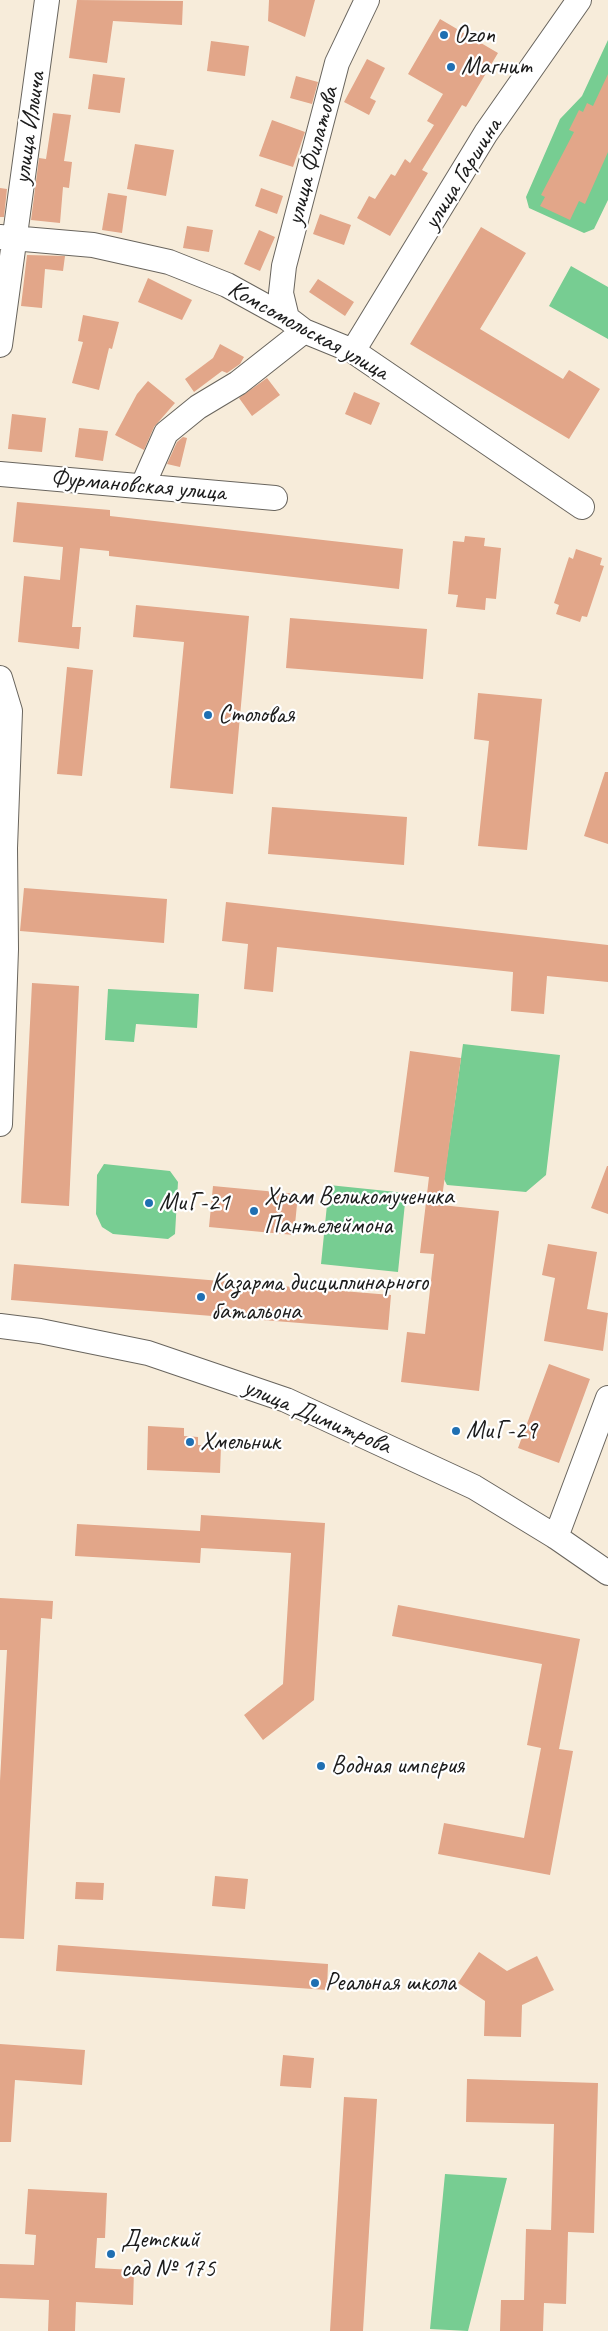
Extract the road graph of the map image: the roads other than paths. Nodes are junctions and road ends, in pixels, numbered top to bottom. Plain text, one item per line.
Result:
1 (47, 0) edge
2 (367, 0) edge
3 (579, 0) edge
4 (7, 239) edge
5 (295, 324) junction
6 (0, 345) edge
7 (353, 351) junction
8 (0, 474) edge
9 (143, 485) junction
10 (275, 498) dead end
11 (582, 507) dead end
12 (0, 678) edge
13 (5, 711) edge
14 (3, 848) edge
15 (3, 948) edge
16 (0, 1104) edge
17 (0, 1124) edge
18 (0, 1326) edge
19 (608, 1398) edge
20 (556, 1537) junction
21 (608, 1573) edge

1 - 4 street, улица Ильича
2 - 5 street, улица Филатова
3 - 7 street, улица Гаршина
4 - 5 street, Комсомольская улица
4 - 6 street, улица Ильича
5 - 7 street, Комсомольская улица
5 - 9 street
7 - 11 street, Комсомольская улица
8 - 9 street, Фурмановская улица
9 - 10 street, Фурмановская улица
12 - 13 street
13 - 14 street
14 - 15 street
15 - 16 street
16 - 17 street
18 - 20 street, улица Димитрова
19 - 20 street
20 - 21 street, улица Димитрова

